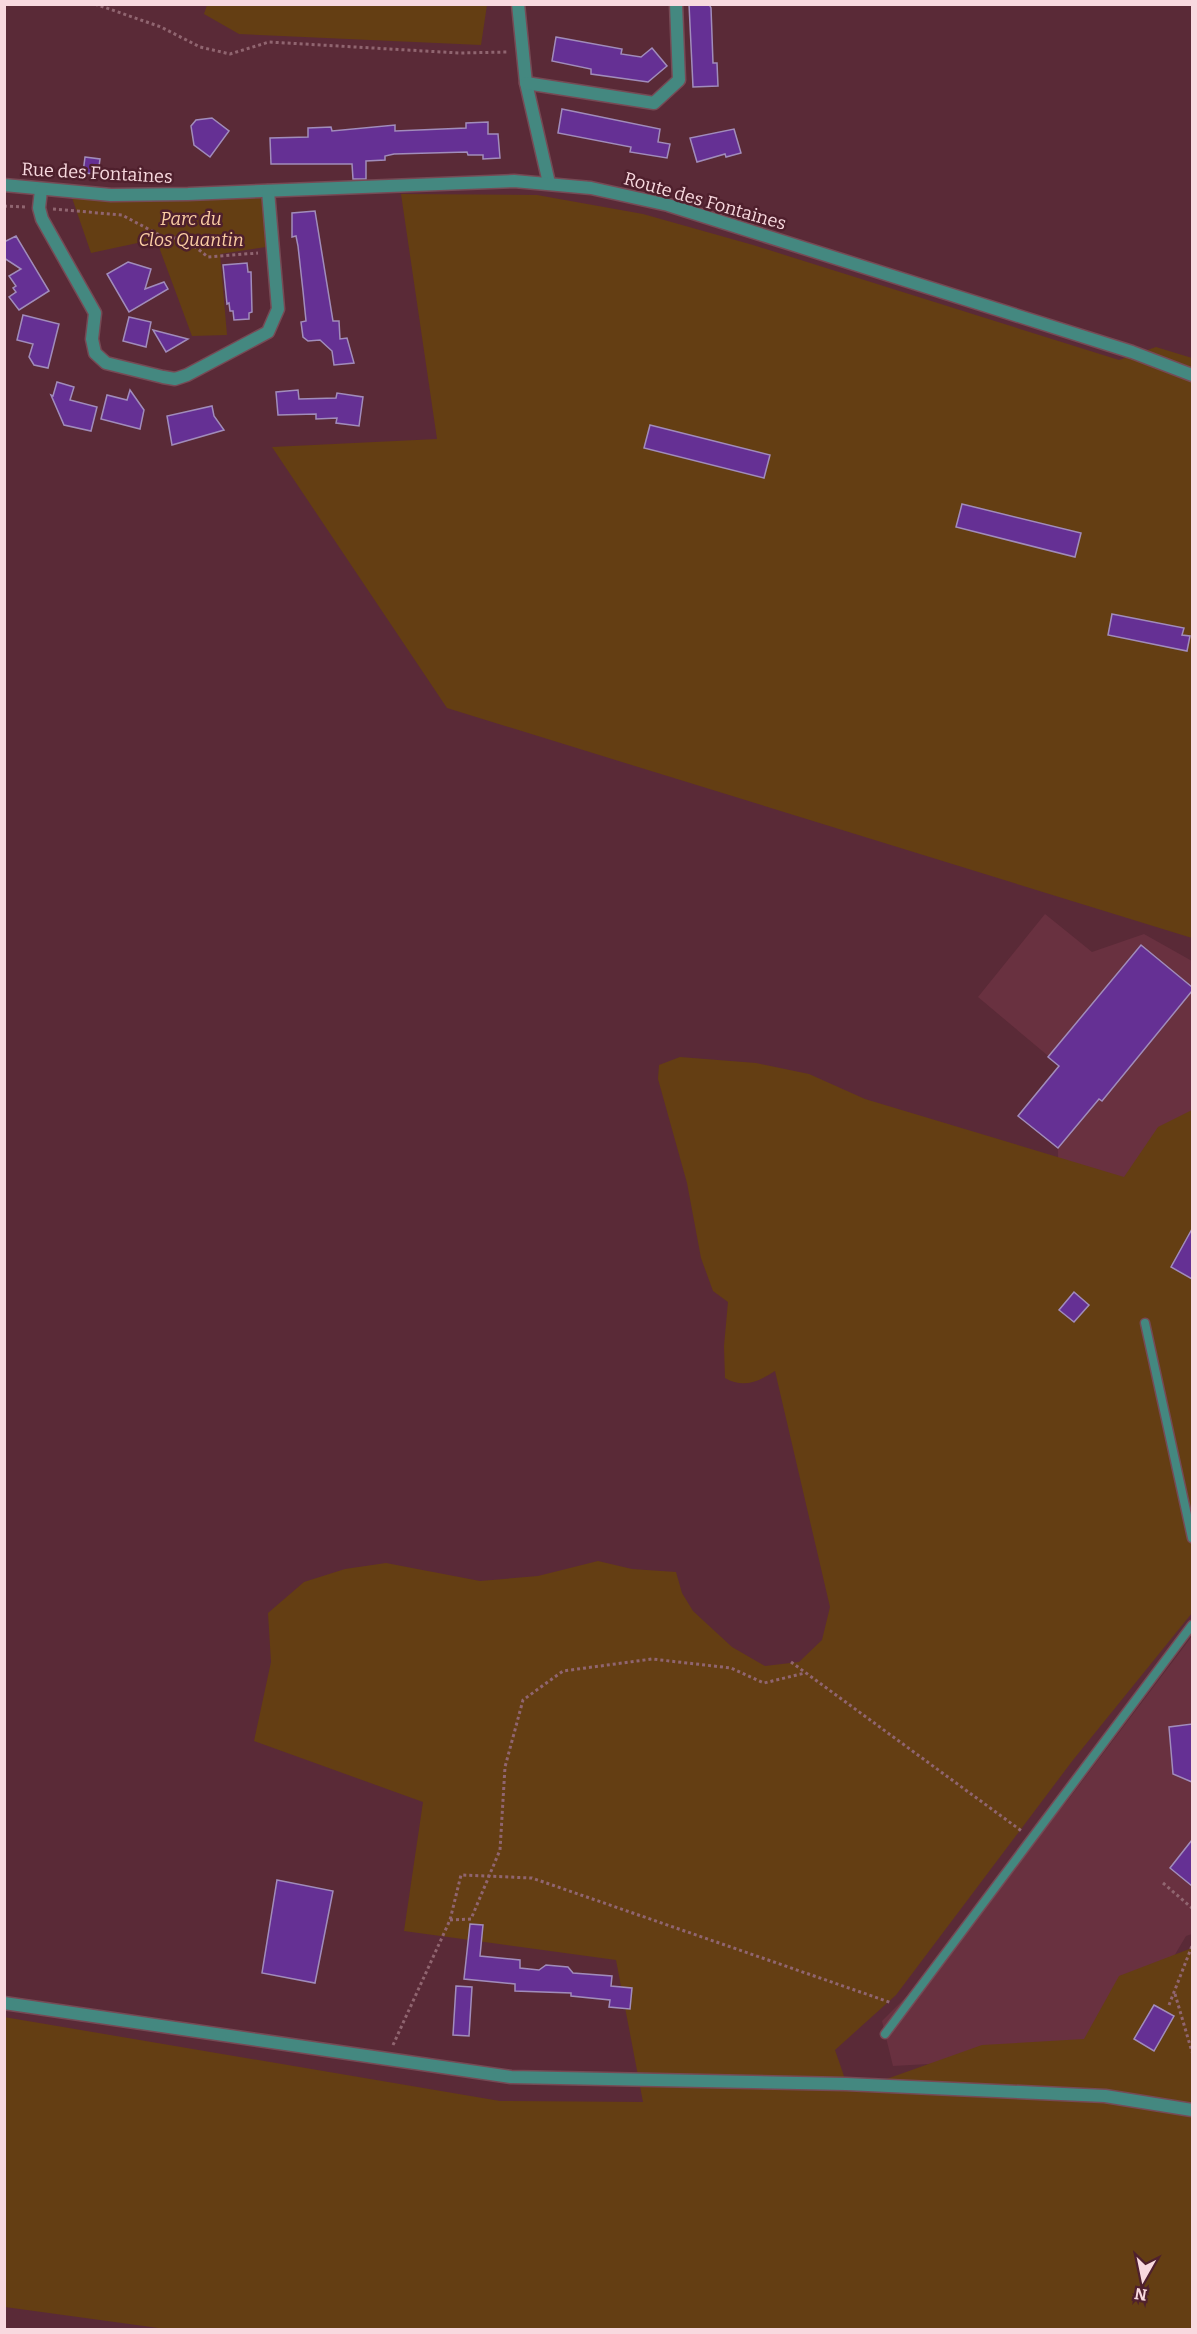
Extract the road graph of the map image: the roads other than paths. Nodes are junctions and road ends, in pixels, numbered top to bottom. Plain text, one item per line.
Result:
1 (518, 4) edge
2 (676, 4) edge
3 (526, 83) junction
4 (549, 183) junction
5 (4, 185) edge
6 (41, 190) junction
7 (268, 191) junction
8 (188, 195) joint
9 (1192, 375) edge
10 (1145, 1323) dead end
11 (1192, 1538) edge
12 (1192, 1625) edge
13 (4, 2004) edge
14 (885, 2034) dead end
15 (1192, 2110) edge

1 - 3 street
2 - 3 street
3 - 4 street
4 - 7 street, Route des Fontaines
4 - 9 street, Route des Fontaines
5 - 6 street, Rue des Fontaines
6 - 7 street
6 - 8 street, Rue des Fontaines
7 - 8 street, Route des Fontaines
10 - 11 lane
12 - 14 lane
13 - 15 street

